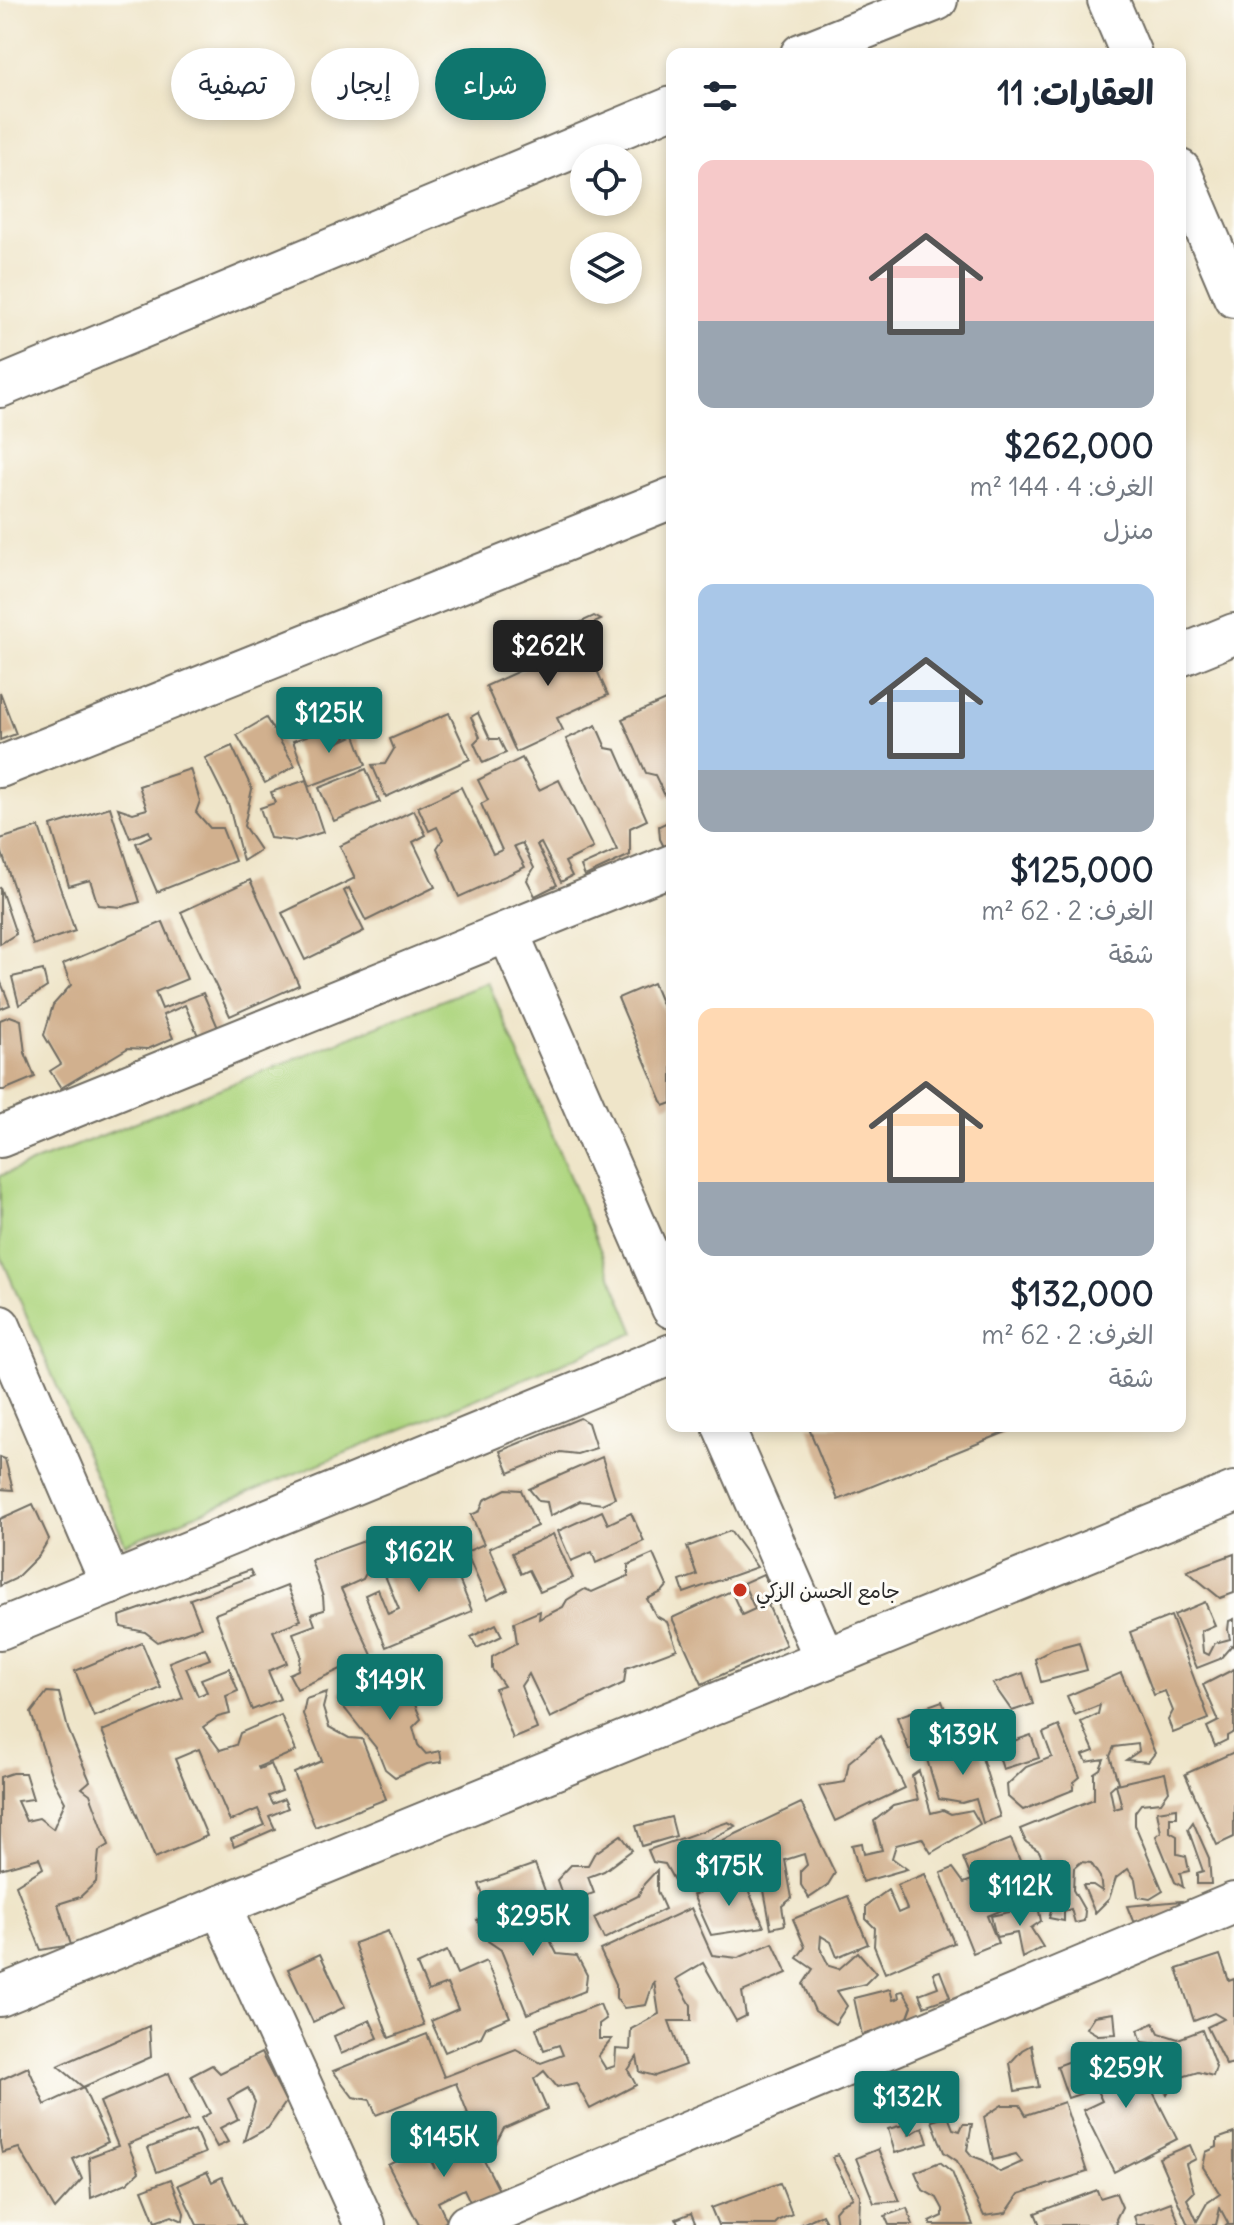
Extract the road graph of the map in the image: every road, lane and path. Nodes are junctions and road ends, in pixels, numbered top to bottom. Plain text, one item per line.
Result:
1 (937, 0) edge
2 (1108, 0) edge
3 (816, 48) edge
4 (1128, 48) edge
5 (666, 110) edge
6 (1186, 184) edge
7 (1234, 297) edge
8 (0, 387) edge
9 (666, 500) edge
10 (1234, 634) edge
11 (1186, 654) edge
12 (0, 767) edge
13 (666, 867) edge
14 (508, 932) junction
15 (0, 1137) edge
16 (666, 1294) edge
17 (0, 1326) edge
18 (666, 1356) edge
19 (726, 1432) edge
20 (1234, 1492) edge
21 (111, 1584) junction
22 (0, 1629) edge
23 (825, 1659) junction
24 (1234, 1903) edge
25 (220, 1906) junction
26 (0, 1996) edge
27 (365, 2225) edge
28 (467, 2225) edge

1 - 3 street
2 - 4 street
5 - 8 street
6 - 7 street
9 - 12 street
10 - 11 street
13 - 14 street
14 - 15 street
14 - 16 street
17 - 21 street
18 - 21 street
19 - 23 street
20 - 23 street
21 - 22 street
23 - 25 street
24 - 28 street
25 - 26 street
25 - 27 street

